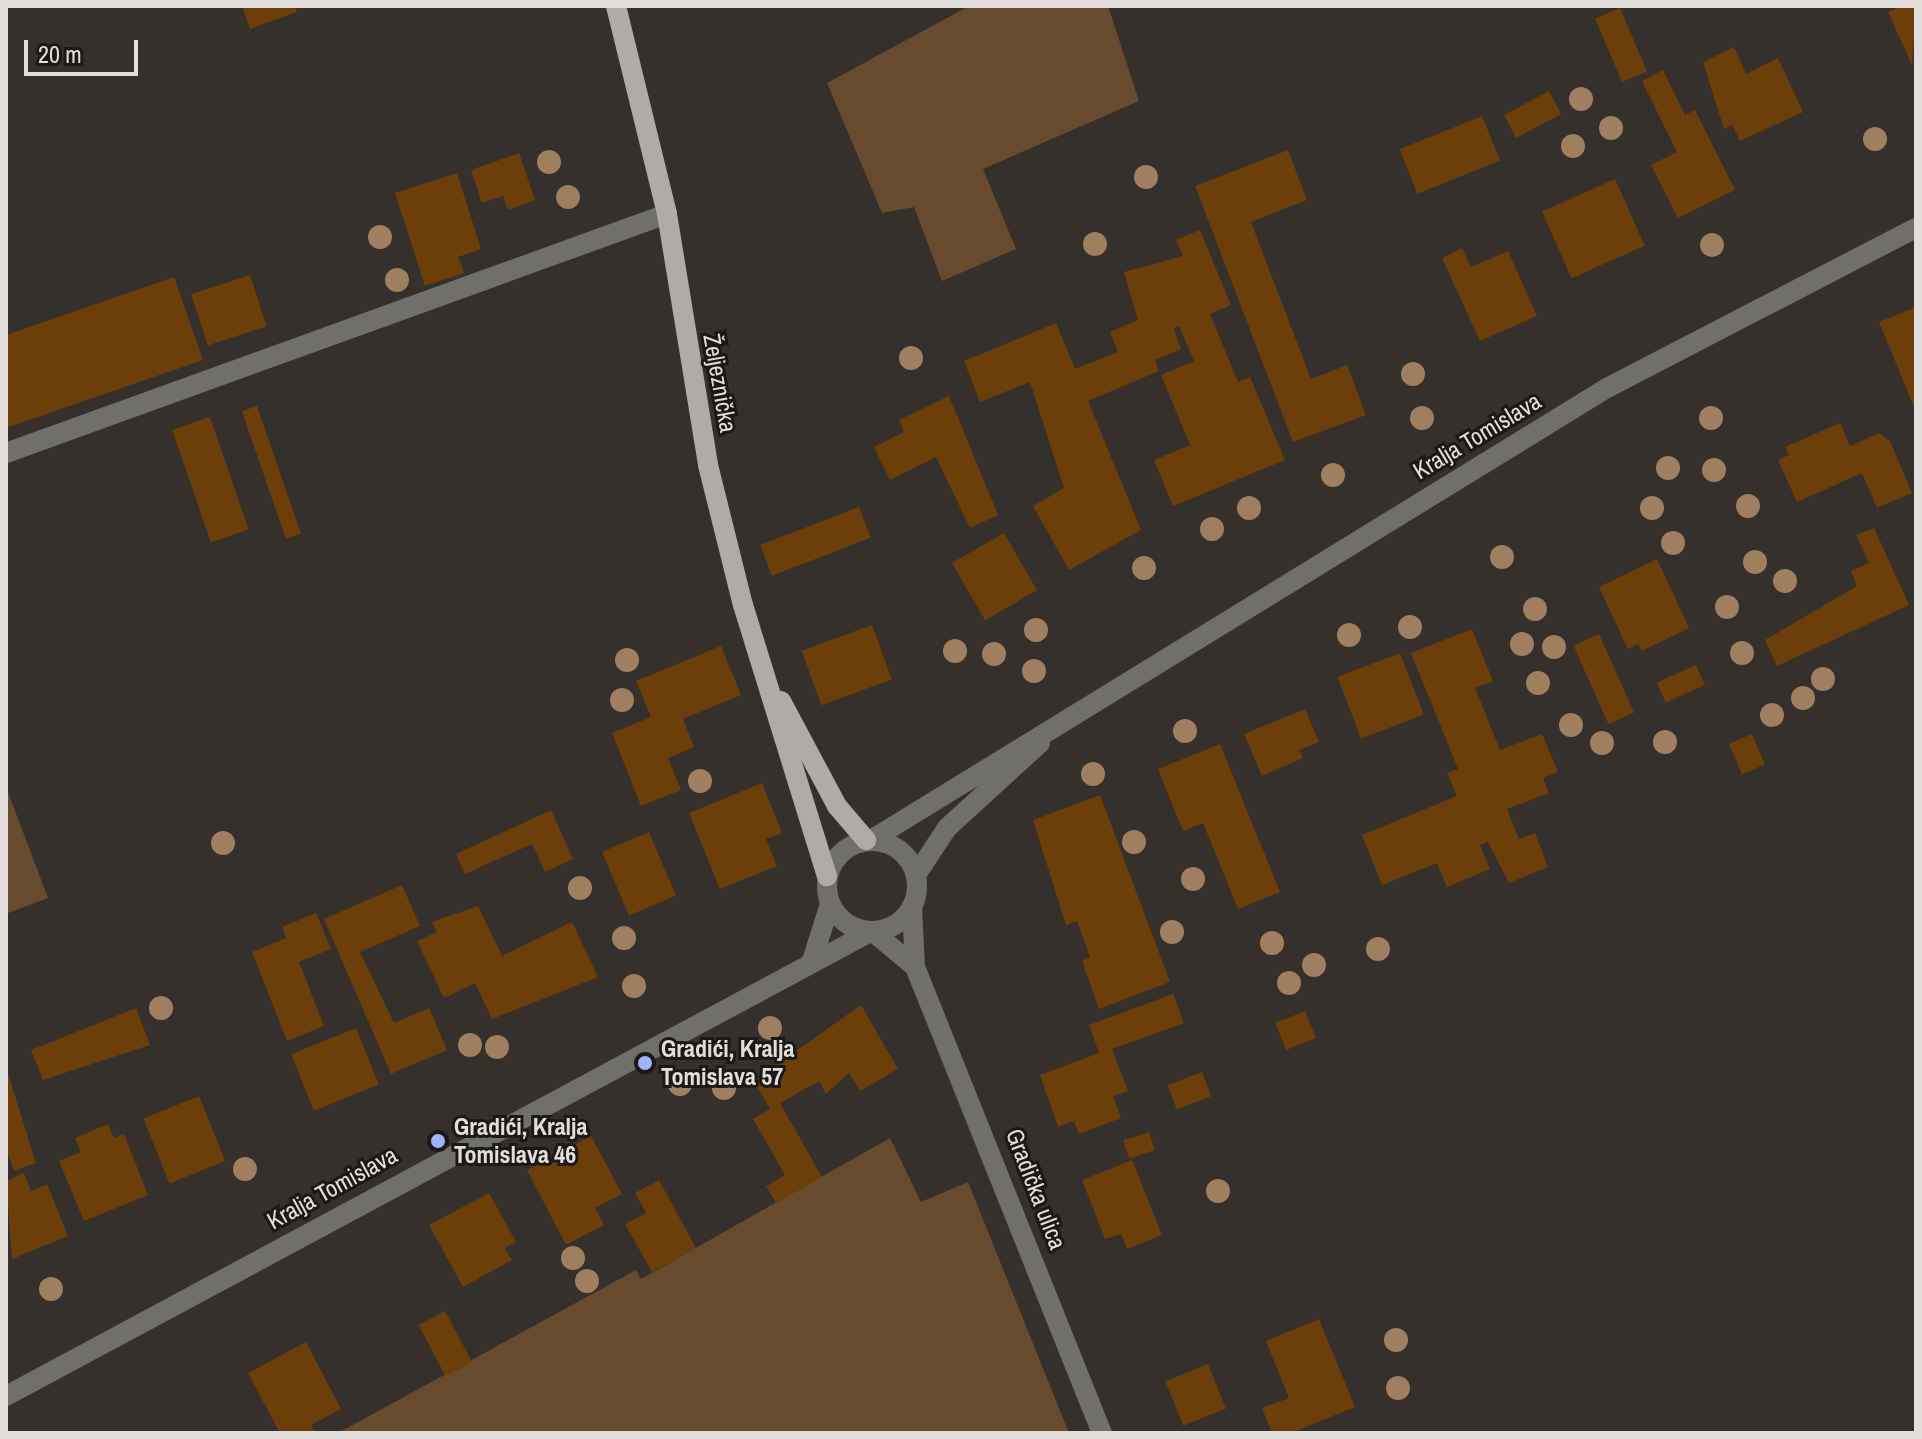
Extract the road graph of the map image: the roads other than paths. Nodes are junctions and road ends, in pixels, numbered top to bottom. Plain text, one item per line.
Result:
1 (616, 6) edge
2 (667, 214) junction
3 (1916, 228) edge
4 (6, 453) edge
5 (775, 690) junction
6 (1076, 711) junction
7 (868, 840) junction
8 (916, 875) junction
9 (827, 876) junction
10 (830, 904) junction
11 (912, 906) junction
12 (872, 931) junction
13 (812, 961) junction
14 (915, 967) junction
15 (6, 1396) edge
16 (1102, 1433) edge

1 - 2 main road, Željeznička
2 - 4 street
2 - 5 main road, Željeznička
3 - 6 street, Kralja Tomislava
5 - 7 main road, Željeznička
5 - 9 main road, Željeznička
6 - 7 street, Kralja Tomislava
6 - 8 street, Kralja Tomislava
7 - 8 street
7 - 9 street
8 - 11 street
9 - 10 street
10 - 12 street
10 - 13 street
11 - 12 street
11 - 14 street, Gradička ulica
12 - 13 street, Kralja Tomislava
12 - 14 street, Gradička ulica
13 - 15 street, Kralja Tomislava
14 - 16 street, Gradička ulica

